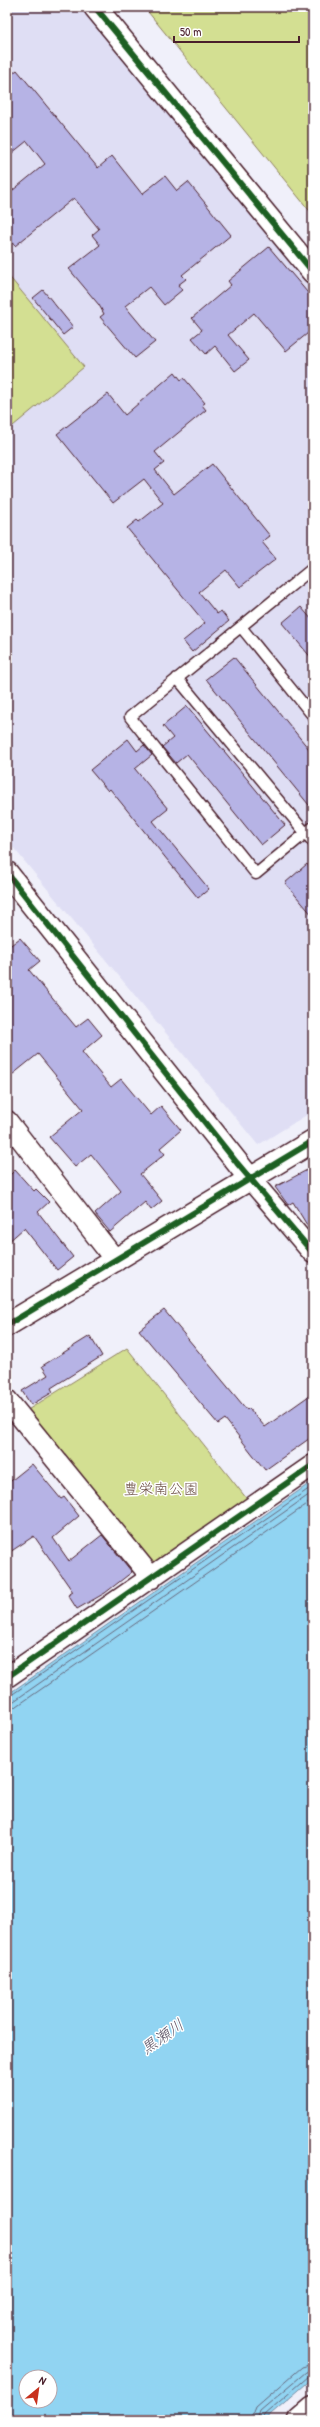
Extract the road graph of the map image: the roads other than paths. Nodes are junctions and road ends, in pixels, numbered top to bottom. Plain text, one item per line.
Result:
1 (94, 7) edge
2 (313, 272) edge
3 (313, 569) edge
4 (241, 627) junction
5 (178, 678) junction
6 (313, 716) edge
7 (309, 830) edge
8 (313, 842) edge
9 (7, 873) edge
10 (7, 1121) edge
11 (313, 1141) edge
12 (252, 1180) junction
13 (313, 1253) edge
14 (116, 1261) junction
15 (7, 1325) edge
16 (7, 1400) edge
17 (313, 1466) edge
18 (152, 1578) junction
19 (7, 1677) edge
20 (313, 2408) edge
21 (299, 2420) edge

1 - 2 street
3 - 4 lane
4 - 5 lane
4 - 6 lane
5 - 7 lane
5 - 7 lane
7 - 8 lane
9 - 12 street
10 - 14 street
11 - 12 street
12 - 13 street
12 - 14 street
14 - 15 street
16 - 18 street
17 - 18 street
18 - 19 street
20 - 21 street

